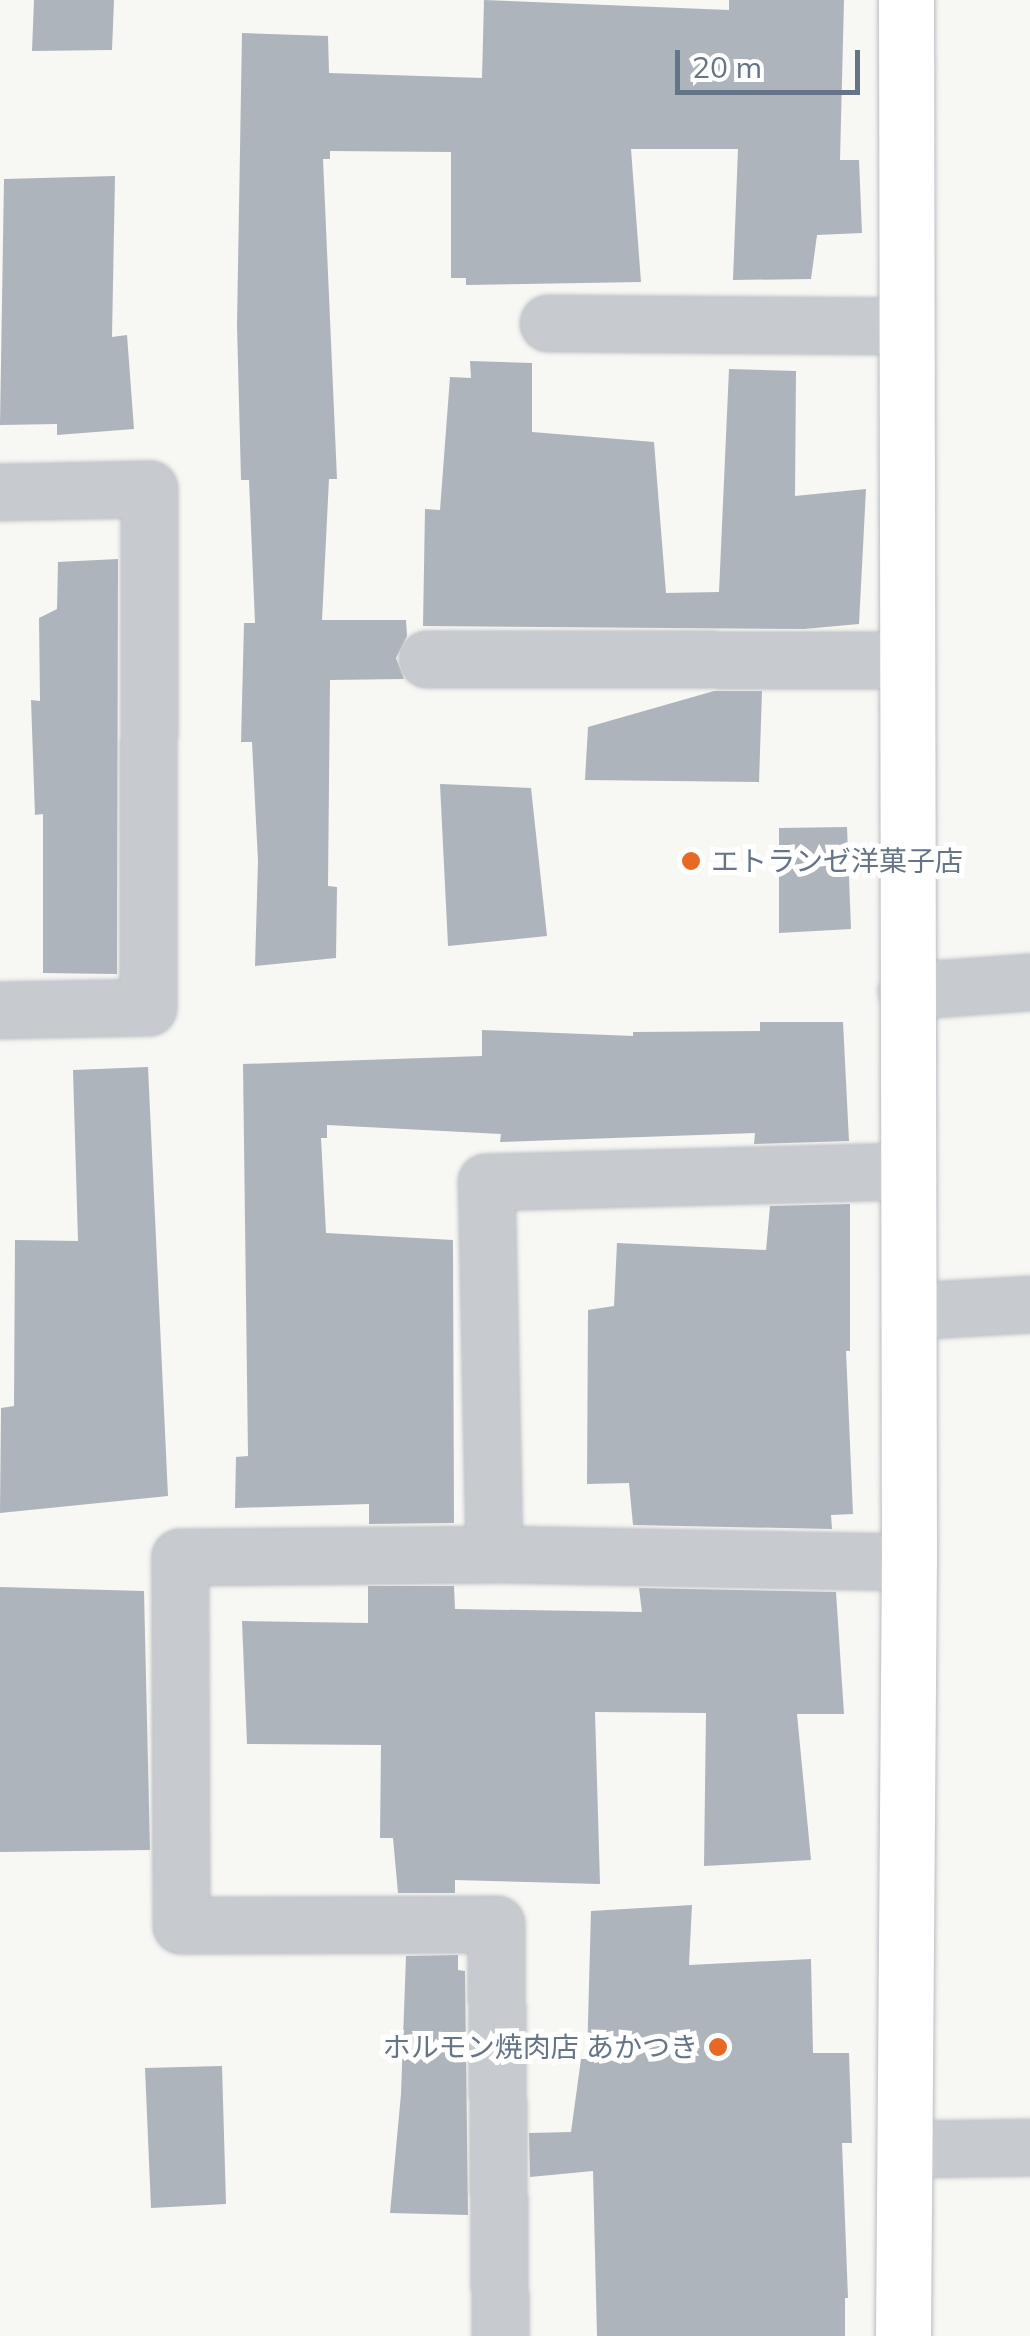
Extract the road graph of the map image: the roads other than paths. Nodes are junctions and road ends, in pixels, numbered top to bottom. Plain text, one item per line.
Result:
1 (906, 0) edge
2 (548, 323) dead end
3 (906, 326) junction
4 (0, 492) edge
5 (426, 659) dead end
6 (906, 660) junction
7 (1030, 982) edge
8 (906, 991) junction
9 (0, 1010) edge
10 (906, 1172) junction
11 (1030, 1304) edge
12 (908, 1310) junction
13 (494, 1554) junction
14 (909, 1562) junction
15 (1030, 2147) edge
16 (907, 2149) junction
17 (500, 2336) edge
18 (904, 2336) edge

1 - 3 street
2 - 3 street
3 - 6 street
4 - 9 street
5 - 6 street
6 - 8 street
7 - 8 street
8 - 10 street
10 - 12 street
10 - 13 street
11 - 12 street
12 - 14 street
13 - 14 street
13 - 17 street
14 - 16 street
15 - 16 street
16 - 18 street

